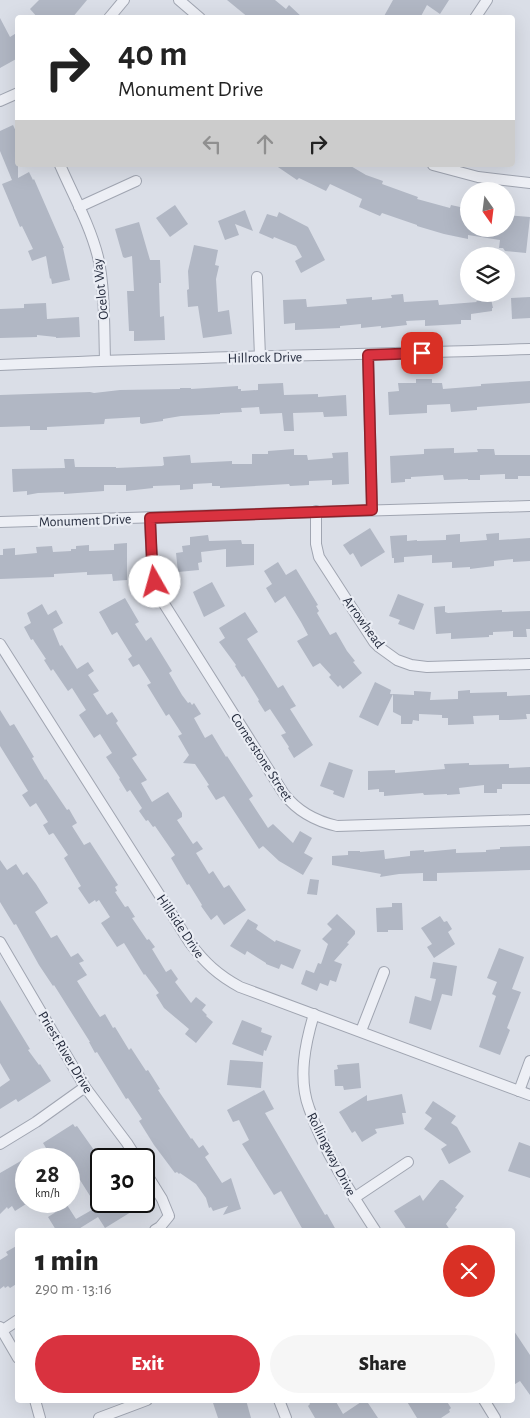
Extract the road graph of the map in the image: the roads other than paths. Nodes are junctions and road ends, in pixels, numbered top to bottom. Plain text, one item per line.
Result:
1 (124, 0) edge
2 (179, 0) edge
3 (487, 0) edge
4 (112, 15) edge
5 (196, 15) edge
6 (477, 15) edge
7 (15, 94) edge
8 (0, 101) edge
9 (61, 167) edge
10 (440, 167) edge
11 (136, 181) dead end
12 (530, 183) edge
13 (79, 207) junction
14 (257, 276) dead end
15 (530, 349) edge
16 (368, 355) junction
17 (260, 357) junction
18 (105, 360) junction
19 (0, 365) edge
20 (530, 506) edge
21 (372, 510) junction
22 (316, 511) junction
23 (150, 518) junction
24 (0, 522) edge
25 (0, 644) edge
26 (530, 664) edge
27 (530, 820) edge
28 (0, 942) edge
29 (384, 972) dead end
30 (314, 1014) junction
31 (361, 1031) junction
32 (530, 1061) edge
33 (85, 1087) junction
34 (519, 1091) junction
35 (530, 1095) edge
36 (0, 1144) edge
37 (130, 1148) edge
38 (408, 1162) dead end
39 (155, 1188) edge
40 (354, 1198) junction
41 (158, 1228) edge
42 (374, 1228) edge
43 (15, 1322) edge
44 (1, 1329) edge
45 (15, 1353) edge
46 (36, 1403) edge
47 (139, 1403) edge
48 (281, 1403) edge
49 (486, 1403) edge
50 (40, 1418) edge
51 (99, 1418) edge
52 (286, 1418) edge
53 (495, 1418) edge

1 - 4 street
2 - 5 street
3 - 6 street
7 - 8 street
9 - 13 street, Ocelot Way
10 - 12 street
11 - 13 street
13 - 18 street, Ocelot Way
14 - 17 street
15 - 16 street, Hillrock Drive
16 - 17 street, Hillrock Drive
16 - 21 street
17 - 18 street, Hillrock Drive
18 - 19 street, Hillrock Drive
20 - 21 street, Monument Drive
21 - 22 street, Monument Drive
22 - 23 street, Monument Drive
22 - 26 street, Arrowhead
23 - 24 street, Monument Drive
23 - 27 street, Cornerstone Street
25 - 30 street, Hillside Drive
28 - 33 street, Priest River Drive
29 - 31 street
30 - 31 street, Hillside Drive
30 - 40 street, Rollingway Drive
31 - 34 street, Hillside Drive
32 - 34 street
33 - 36 street
33 - 37 street, Priest River Drive
34 - 35 street, Hillside Drive
38 - 40 street
39 - 41 street
40 - 42 street, Rollingway Drive
43 - 44 street
44 - 45 street
46 - 50 street
47 - 51 street
48 - 52 street
49 - 53 street

